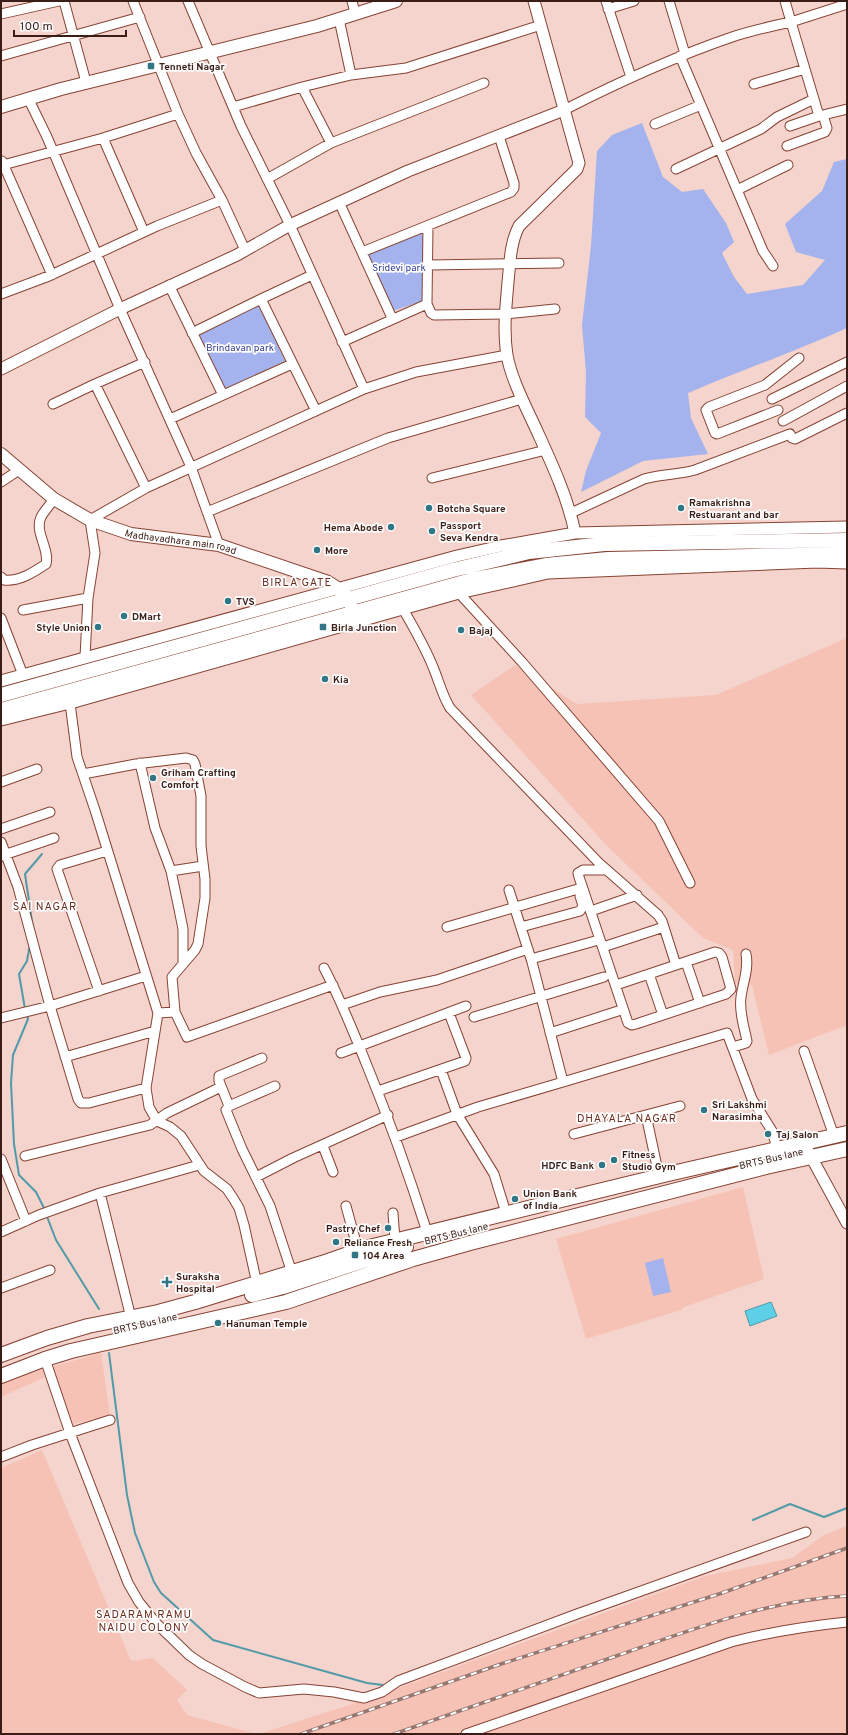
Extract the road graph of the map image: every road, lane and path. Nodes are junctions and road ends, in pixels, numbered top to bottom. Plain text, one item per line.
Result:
1 (59, 1) edge
2 (64, 1) edge
3 (133, 1) edge
4 (188, 1) edge
5 (352, 1) edge
6 (396, 1) edge
7 (534, 1) edge
8 (634, 1) edge
9 (669, 1) edge
10 (785, 1) edge
11 (847, 4) edge
12 (607, 5) edge
13 (355, 13) junction
14 (1, 14) edge
15 (140, 17) junction
16 (339, 18) junction
17 (791, 22) junction
18 (541, 25) junction
19 (74, 37) junction
20 (210, 52) junction
21 (683, 55) junction
22 (1, 56) edge
23 (158, 65) junction
24 (805, 69) junction
25 (351, 75) junction
26 (631, 78) junction
27 (86, 82) junction
28 (484, 83) dead end
29 (754, 84) dead end
30 (302, 87) junction
31 (28, 98) junction
32 (814, 99) junction
33 (701, 105) junction
34 (1, 107) edge
35 (233, 107) junction
36 (564, 110) junction
37 (847, 110) edge
38 (178, 114) junction
39 (821, 116) junction
40 (655, 124) dead end
41 (790, 126) dead end
42 (499, 136) junction
43 (104, 138) junction
44 (331, 143) junction
45 (787, 146) dead end
46 (720, 149) junction
47 (53, 151) junction
48 (2, 162) edge
49 (788, 165) dead end
50 (676, 169) dead end
51 (267, 179) junction
52 (737, 190) junction
53 (222, 200) junction
54 (339, 202) junction
55 (290, 225) junction
56 (428, 226) junction
57 (144, 232) junction
58 (245, 250) junction
59 (362, 252) junction
60 (97, 254) junction
61 (559, 263) dead end
62 (510, 264) junction
63 (428, 265) junction
64 (773, 266) dead end
65 (52, 275) junction
66 (312, 276) junction
67 (169, 286) junction
68 (1, 294) edge
69 (262, 299) junction
70 (427, 304) junction
71 (120, 308) junction
72 (555, 309) dead end
73 (505, 314) junction
74 (392, 318) junction
75 (192, 333) junction
76 (342, 342) junction
77 (507, 356) junction
78 (799, 358) dead end
79 (144, 362) junction
80 (847, 362) edge
81 (292, 364) junction
82 (1, 369) edge
83 (95, 384) junction
84 (765, 385) junction
85 (847, 386) edge
86 (364, 389) junction
87 (224, 395) junction
88 (522, 399) junction
89 (772, 399) junction
90 (53, 404) dead end
91 (778, 410) junction
92 (316, 411) junction
93 (847, 413) edge
94 (170, 419) junction
95 (783, 421) junction
96 (790, 434) junction
97 (546, 450) junction
98 (1, 454) edge
99 (191, 467) junction
100 (19, 470) junction
101 (432, 478) dead end
102 (1, 482) edge
103 (146, 488) junction
104 (54, 499) junction
105 (207, 512) junction
106 (571, 513) junction
107 (90, 520) junction
108 (847, 528) edge
109 (575, 533) junction
110 (847, 540) edge
111 (219, 545) junction
112 (847, 554) edge
113 (847, 563) edge
114 (2, 580) edge
115 (459, 593) junction
116 (345, 594) junction
117 (88, 598) junction
118 (403, 609) junction
119 (23, 610) dead end
120 (1, 618) edge
121 (355, 618) junction
122 (4, 630) edge
123 (86, 657) junction
124 (23, 675) junction
125 (1, 681) edge
126 (1, 695) edge
127 (70, 703) junction
128 (1, 710) edge
129 (1, 720) edge
130 (140, 764) junction
131 (37, 769) dead end
132 (83, 774) junction
133 (1, 782) edge
134 (50, 812) dead end
135 (1, 829) edge
136 (54, 838) dead end
137 (1, 842) edge
138 (107, 851) junction
139 (3, 855) edge
140 (203, 866) junction
141 (607, 870) junction
142 (171, 871) junction
143 (573, 875) dead end
144 (690, 883) dead end
145 (578, 889) junction
146 (509, 890) dead end
147 (637, 895) junction
148 (515, 907) junction
149 (591, 911) junction
150 (447, 927) dead end
151 (521, 927) junction
152 (664, 927) junction
153 (595, 941) dead end
154 (603, 947) junction
155 (528, 950) junction
156 (746, 954) dead end
157 (531, 960) junction
158 (686, 962) junction
159 (183, 964) junction
160 (676, 965) junction
161 (324, 968) dead end
162 (649, 974) junction
163 (146, 976) junction
164 (604, 977) dead end
165 (333, 985) junction
166 (616, 985) junction
167 (99, 991) junction
168 (541, 996) junction
169 (700, 1003) junction
170 (342, 1005) junction
171 (50, 1006) junction
172 (466, 1006) dead end
173 (618, 1011) dead end
174 (175, 1012) junction
175 (158, 1013) junction
176 (449, 1013) junction
177 (663, 1016) junction
178 (474, 1017) dead end
179 (1, 1018) edge
180 (155, 1031) junction
181 (550, 1033) junction
182 (360, 1046) junction
183 (733, 1047) junction
184 (804, 1051) dead end
185 (340, 1053) dead end
186 (65, 1057) junction
187 (262, 1058) dead end
188 (441, 1070) junction
189 (563, 1082) junction
190 (275, 1086) dead end
191 (221, 1087) junction
192 (146, 1088) junction
193 (378, 1091) junction
194 (229, 1106) junction
195 (680, 1106) dead end
196 (458, 1114) junction
197 (388, 1115) junction
198 (646, 1115) junction
199 (157, 1121) junction
200 (574, 1134) dead end
201 (396, 1137) junction
202 (843, 1137) edge
203 (323, 1146) junction
204 (777, 1148) junction
205 (808, 1149) junction
206 (847, 1149) edge
207 (25, 1156) dead end
208 (1, 1159) edge
209 (199, 1165) junction
210 (333, 1172) dead end
211 (659, 1176) junction
212 (256, 1177) junction
213 (100, 1193) junction
214 (346, 1206) dead end
215 (393, 1213) dead end
216 (506, 1213) junction
217 (26, 1221) junction
218 (847, 1223) edge
219 (1, 1232) edge
220 (426, 1232) junction
221 (395, 1240) junction
222 (358, 1250) junction
223 (50, 1270) dead end
224 (292, 1273) junction
225 (257, 1284) junction
226 (1, 1288) edge
227 (131, 1318) junction
228 (1, 1355) edge
229 (45, 1359) junction
230 (1, 1363) edge
231 (1, 1376) edge
232 (110, 1420) dead end
233 (70, 1433) junction
234 (1, 1457) edge
235 (806, 1532) dead end
236 (847, 1622) edge
237 (466, 1734) edge

1 - 14 street
2 - 19 street
3 - 15 street
4 - 20 street
5 - 13 street
6 - 13 main road
7 - 18 street
8 - 12 street
9 - 21 street
10 - 17 street
11 - 17 street
12 - 26 street
13 - 16 main road
15 - 19 street
15 - 23 street
16 - 20 main road
16 - 25 street
17 - 21 street
17 - 24 street
18 - 25 street
18 - 36 street
19 - 22 street
19 - 27 street
20 - 23 main road
20 - 35 street
21 - 26 street
21 - 33 street
23 - 27 main road
23 - 38 street
24 - 29 street
24 - 32 street
25 - 30 street
26 - 36 street
27 - 31 main road
28 - 44 street
30 - 35 street
30 - 44 street
31 - 34 main road
31 - 47 street
32 - 39 street
32 - 46 street
33 - 40 street
33 - 46 street
35 - 51 street
36 - 42 street
36 - 62 street
37 - 39 street
38 - 43 street
38 - 53 street
39 - 41 street
39 - 45 street
42 - 54 street
42 - 56 street
43 - 47 street
43 - 57 street
44 - 51 street
46 - 50 street
46 - 52 street
47 - 48 street
47 - 60 street
48 - 65 street
49 - 52 street
51 - 55 street
52 - 64 street
53 - 57 street
53 - 58 street
54 - 55 street
54 - 59 street
55 - 58 street
55 - 66 street
56 - 59 street
56 - 63 street
57 - 60 street
58 - 67 street
59 - 74 street
60 - 65 street
60 - 71 street
61 - 62 street
62 - 63 street
62 - 73 street
63 - 70 street
65 - 68 street
66 - 69 street
66 - 76 street
67 - 71 street
67 - 75 street
69 - 75 street
69 - 81 street
70 - 73 street
70 - 74 street
71 - 79 street
71 - 82 street
72 - 73 street
73 - 77 street
74 - 76 street
75 - 87 street
76 - 86 street
77 - 86 street
77 - 88 street
78 - 84 street
79 - 83 street
79 - 94 street
80 - 89 street
81 - 87 street
81 - 92 street
83 - 90 street
83 - 103 street
84 - 89 street
84 - 91 street
85 - 95 street
86 - 92 street
87 - 94 street
88 - 97 street
88 - 105 street
89 - 91 street
91 - 95 street
92 - 99 street
93 - 96 street
94 - 99 street
95 - 96 street
96 - 106 street
97 - 101 street
97 - 106 street
98 - 100 main road, Madhavadhara main road
99 - 103 street
99 - 105 street
100 - 102 street
100 - 104 main road, Madhavadhara main road
103 - 107 street
104 - 107 main road, Madhavadhara main road
104 - 114 street
105 - 111 street
106 - 109 street
107 - 111 main road, Madhavadhara main road
107 - 117 street
108 - 109 street
109 - 116 street
110 - 116 main road
111 - 116 main road, Madhavadhara main road
112 - 121 main road
113 - 115 street
115 - 118 street
115 - 144 street
116 - 121 main road
116 - 123 street
116 - 126 main road
117 - 119 street
117 - 123 street
118 - 121 street
118 - 141 street
120 - 122 street
121 - 127 street
121 - 128 main road
122 - 124 street
123 - 124 street
124 - 125 street
127 - 129 street
127 - 132 street
130 - 132 street
130 - 140 street
130 - 142 street
131 - 133 street
132 - 138 street
134 - 135 street
136 - 139 street
137 - 139 street
138 - 163 street
138 - 167 street
139 - 171 street
140 - 142 street
140 - 159 street
141 - 147 street
141 - 149 street
142 - 159 street
143 - 145 street
145 - 148 street
145 - 151 street
146 - 148 street
147 - 149 street
147 - 152 street
148 - 150 street
148 - 151 street
149 - 154 street
151 - 155 street
152 - 154 street
152 - 160 street
153 - 157 street
154 - 166 street
155 - 157 street
155 - 170 street
156 - 183 street
157 - 168 street
158 - 160 street
158 - 169 street
158 - 169 street
159 - 174 street
160 - 162 street
161 - 165 street
162 - 166 street
162 - 177 street
163 - 167 street
163 - 175 street
164 - 168 street
165 - 170 street
165 - 174 street
166 - 177 street
167 - 171 street
168 - 178 street
168 - 181 street
169 - 177 street
170 - 182 street
171 - 179 street
171 - 186 street
172 - 176 street
173 - 181 street
174 - 175 street
175 - 180 street
176 - 182 street
176 - 188 street
180 - 186 street
180 - 192 street
181 - 189 street
182 - 185 street
182 - 193 street
183 - 189 street
183 - 204 street
184 - 202 street
186 - 192 street
187 - 191 street
188 - 193 street
188 - 196 street
189 - 196 street
190 - 194 street
191 - 194 street
191 - 199 street
192 - 199 street
193 - 197 street
194 - 212 street
195 - 198 street
196 - 201 street
196 - 216 street
197 - 201 street
197 - 203 street
198 - 200 street
198 - 211 street
199 - 207 street
199 - 209 street
201 - 220 street
202 - 205 main road
203 - 210 street
203 - 212 street
204 - 205 main road
204 - 211 main road
205 - 206 main road
205 - 218 street
205 - 229 main road
205 - 230 main road, BRTS Bus lane
208 - 217 street
209 - 213 street
209 - 225 street
211 - 216 main road
212 - 224 street
213 - 217 street
213 - 227 street
214 - 222 street
215 - 221 street
216 - 220 main road
217 - 219 street
220 - 221 main road
221 - 222 main road
222 - 224 main road
223 - 226 street
224 - 225 main road
225 - 227 main road
227 - 228 main road
229 - 231 main road
229 - 233 street
232 - 233 street
233 - 234 street
233 - 235 street
236 - 237 street

